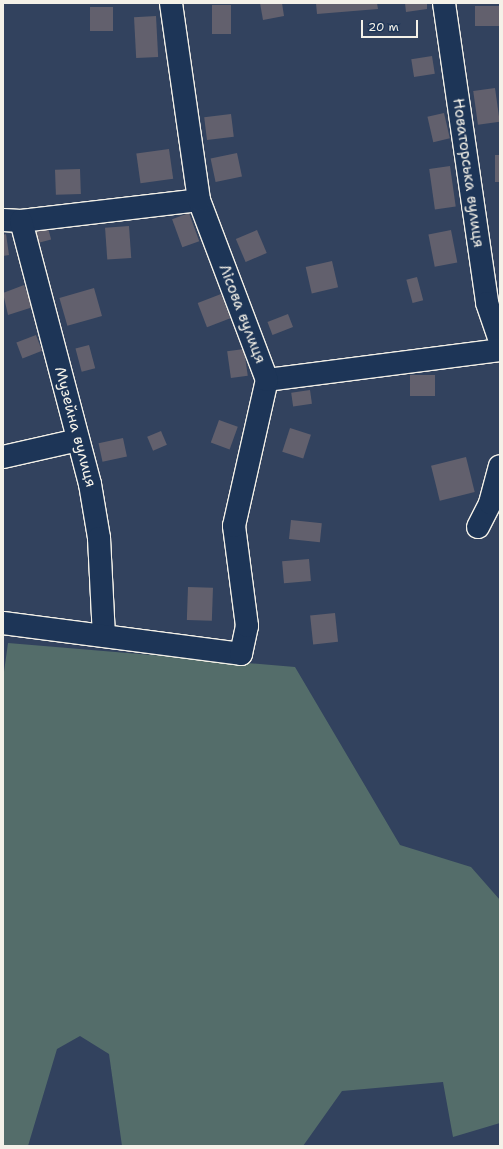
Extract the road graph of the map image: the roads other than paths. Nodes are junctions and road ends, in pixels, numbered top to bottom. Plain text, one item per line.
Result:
1 (171, 3) edge
2 (444, 3) edge
3 (199, 200) junction
4 (12, 220) edge
5 (500, 340) edge
6 (500, 350) edge
7 (267, 380) junction
8 (78, 440) junction
9 (3, 457) edge
10 (500, 466) edge
11 (478, 528) dead end
12 (3, 623) edge
13 (104, 636) junction

1 - 3 street, Лісова вулиця
2 - 5 street, Новаторська вулиця
3 - 4 street, Музейна вулиця
3 - 7 street, Лісова вулиця
4 - 8 street, Музейна вулиця
6 - 7 street
7 - 13 street, Лісова вулиця
8 - 9 street
8 - 13 street, Музейна вулиця
10 - 11 street
12 - 13 street

